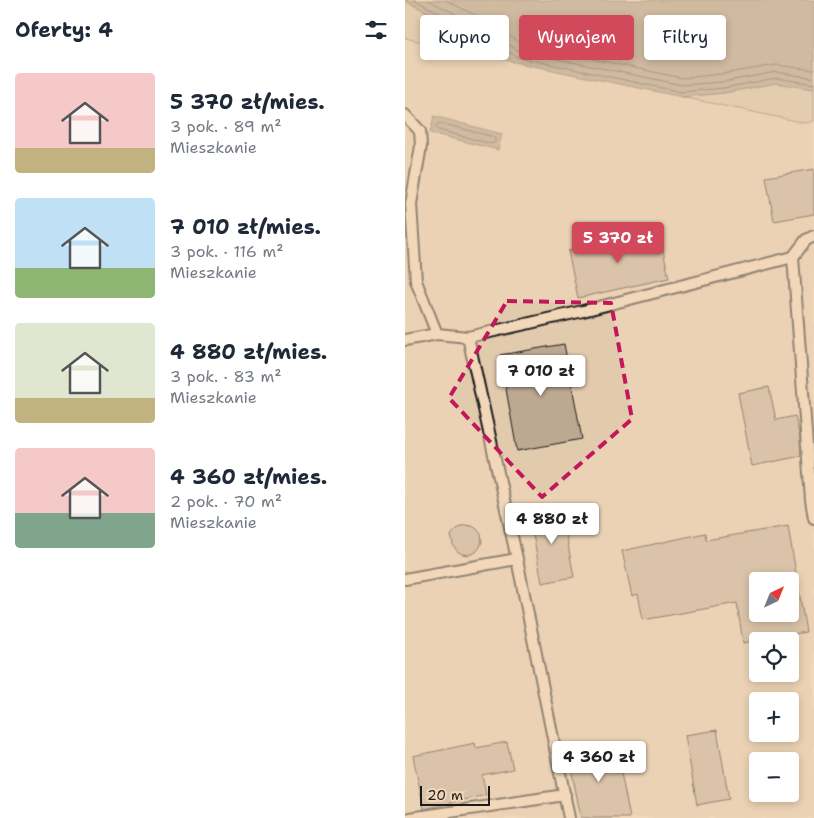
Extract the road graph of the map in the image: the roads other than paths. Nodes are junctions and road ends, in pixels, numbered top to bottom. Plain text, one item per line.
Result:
1 (405, 115) edge
2 (814, 236) edge
3 (793, 257) junction
4 (437, 334) junction
5 (468, 337) junction
6 (405, 340) edge
7 (812, 500) edge
8 (814, 518) edge
9 (517, 559) junction
10 (405, 579) edge
11 (565, 795) junction
12 (410, 818) edge
13 (569, 818) edge

1 - 4 lane
2 - 3 lane
3 - 5 lane
3 - 7 lane
4 - 5 lane
4 - 6 lane
5 - 9 lane
7 - 8 lane
9 - 10 lane
9 - 11 lane
11 - 12 lane
11 - 13 lane

